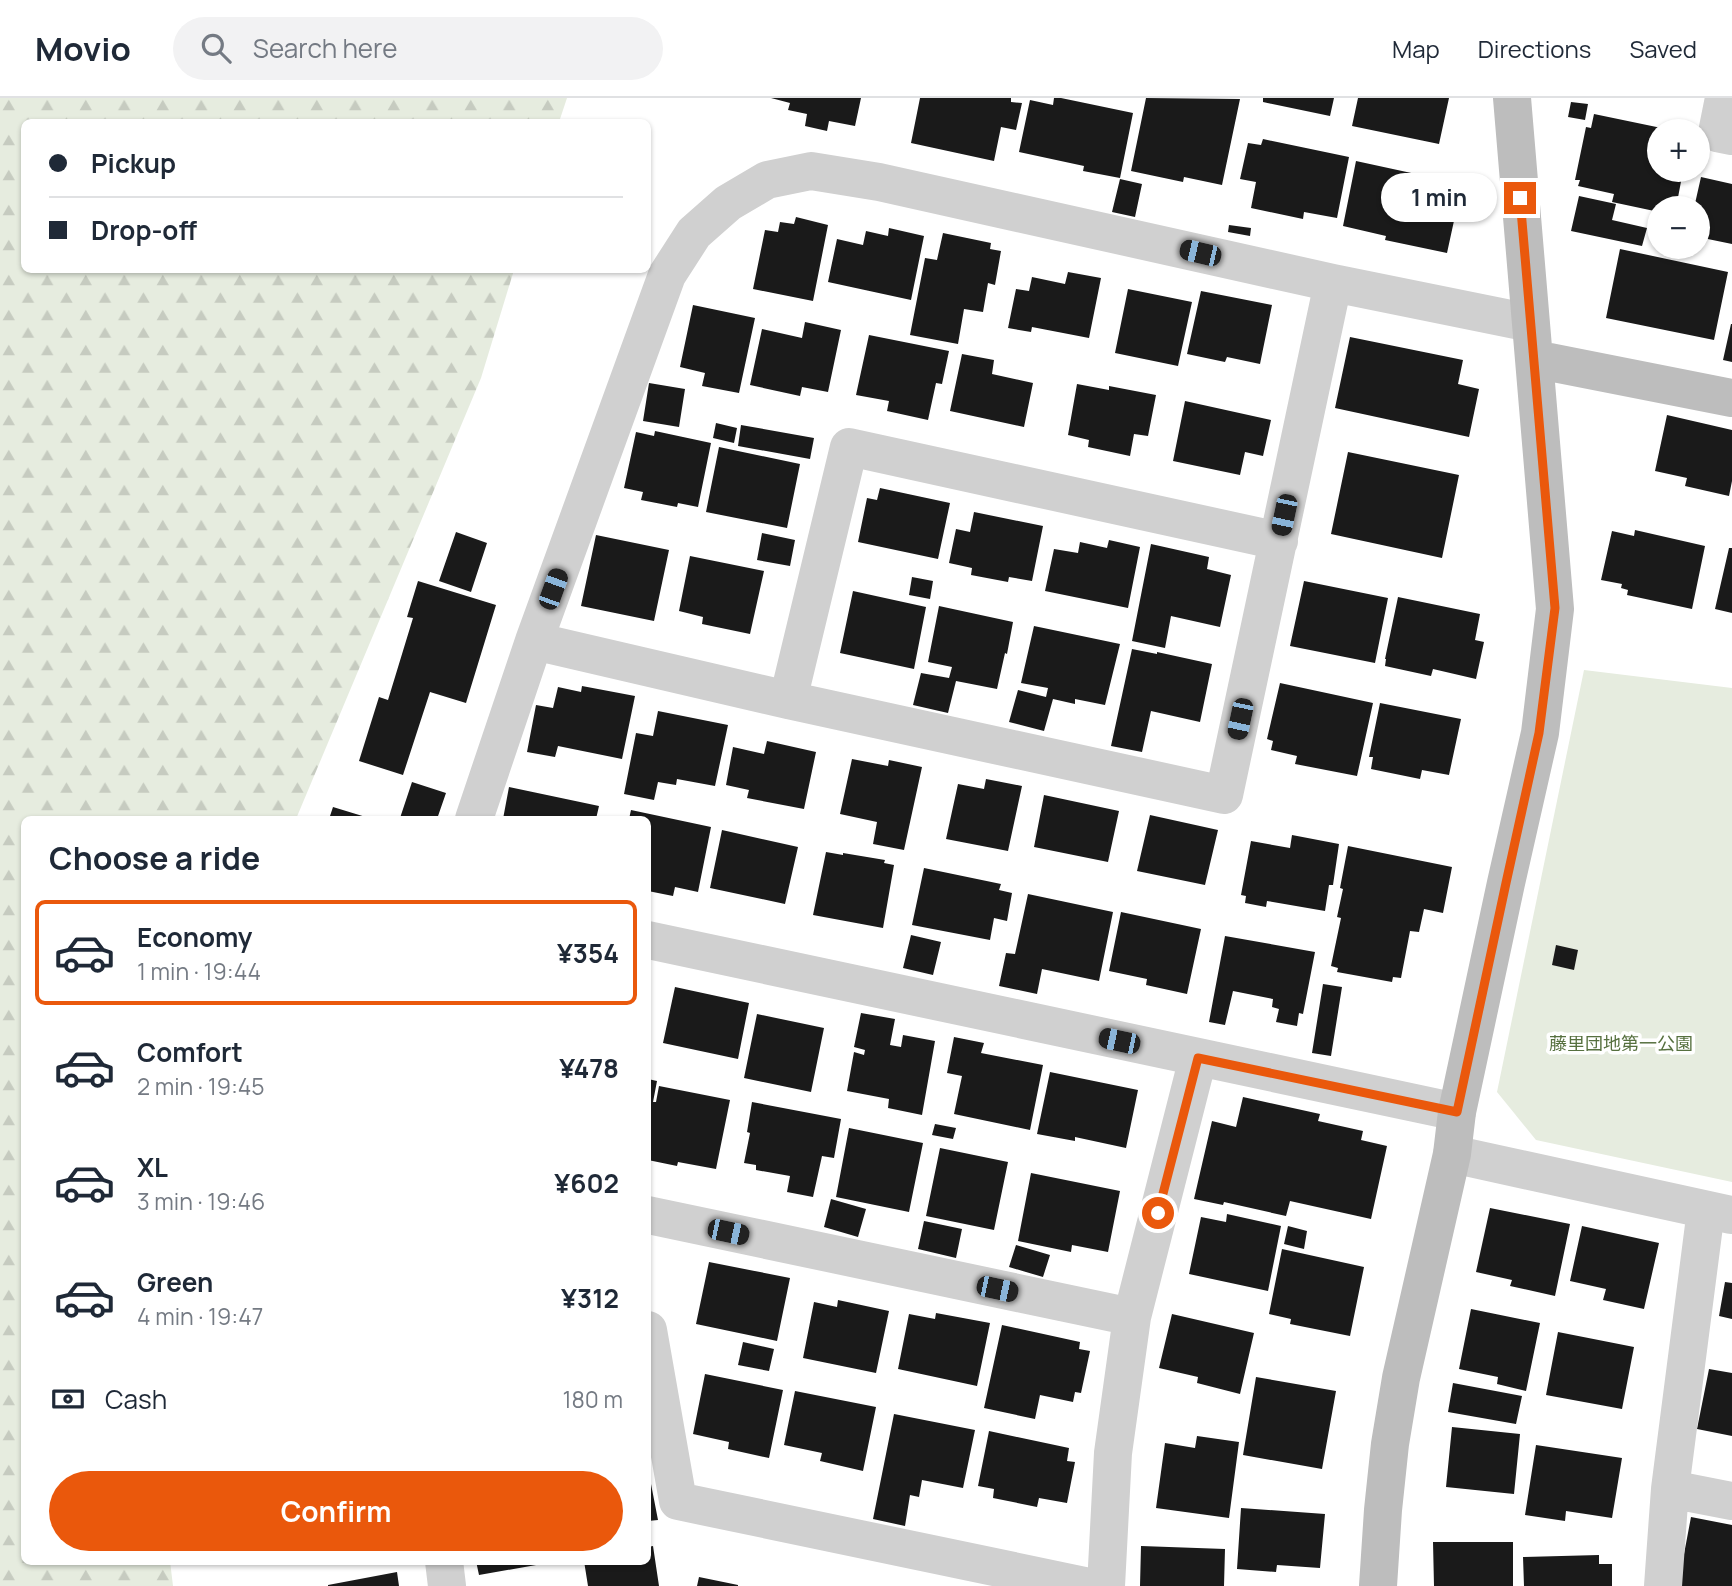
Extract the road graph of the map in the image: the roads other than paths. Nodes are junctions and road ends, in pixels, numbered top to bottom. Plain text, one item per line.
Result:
1 (1512, 98) edge
2 (1724, 98) edge
3 (1732, 136) edge
4 (1333, 283) junction
5 (1532, 341) junction
6 (1732, 398) edge
7 (1279, 541) junction
8 (534, 641) junction
9 (788, 700) junction
10 (475, 816) edge
11 (651, 941) edge
12 (1198, 1058) junction
13 (1457, 1112) junction
14 (1452, 1154) junction
15 (1719, 1213) edge
16 (651, 1216) edge
17 (1132, 1317) junction
18 (651, 1347) edge
19 (1670, 1489) junction
20 (1732, 1501) edge
21 (444, 1565) edge
22 (447, 1586) edge
23 (1085, 1586) edge
24 (1106, 1586) edge
25 (1378, 1586) edge
26 (1663, 1586) edge

1 - 5 street
2 - 3 street
4 - 5 street
4 - 7 street
4 - 8 street
5 - 6 street
5 - 13 street
7 - 9 street
7 - 9 street
8 - 9 street
8 - 10 street
11 - 12 street
12 - 13 street
12 - 17 street
13 - 14 street
14 - 15 street
14 - 25 street
15 - 19 street
16 - 17 street
17 - 24 street
18 - 23 street
19 - 20 street
19 - 26 street
21 - 22 street

